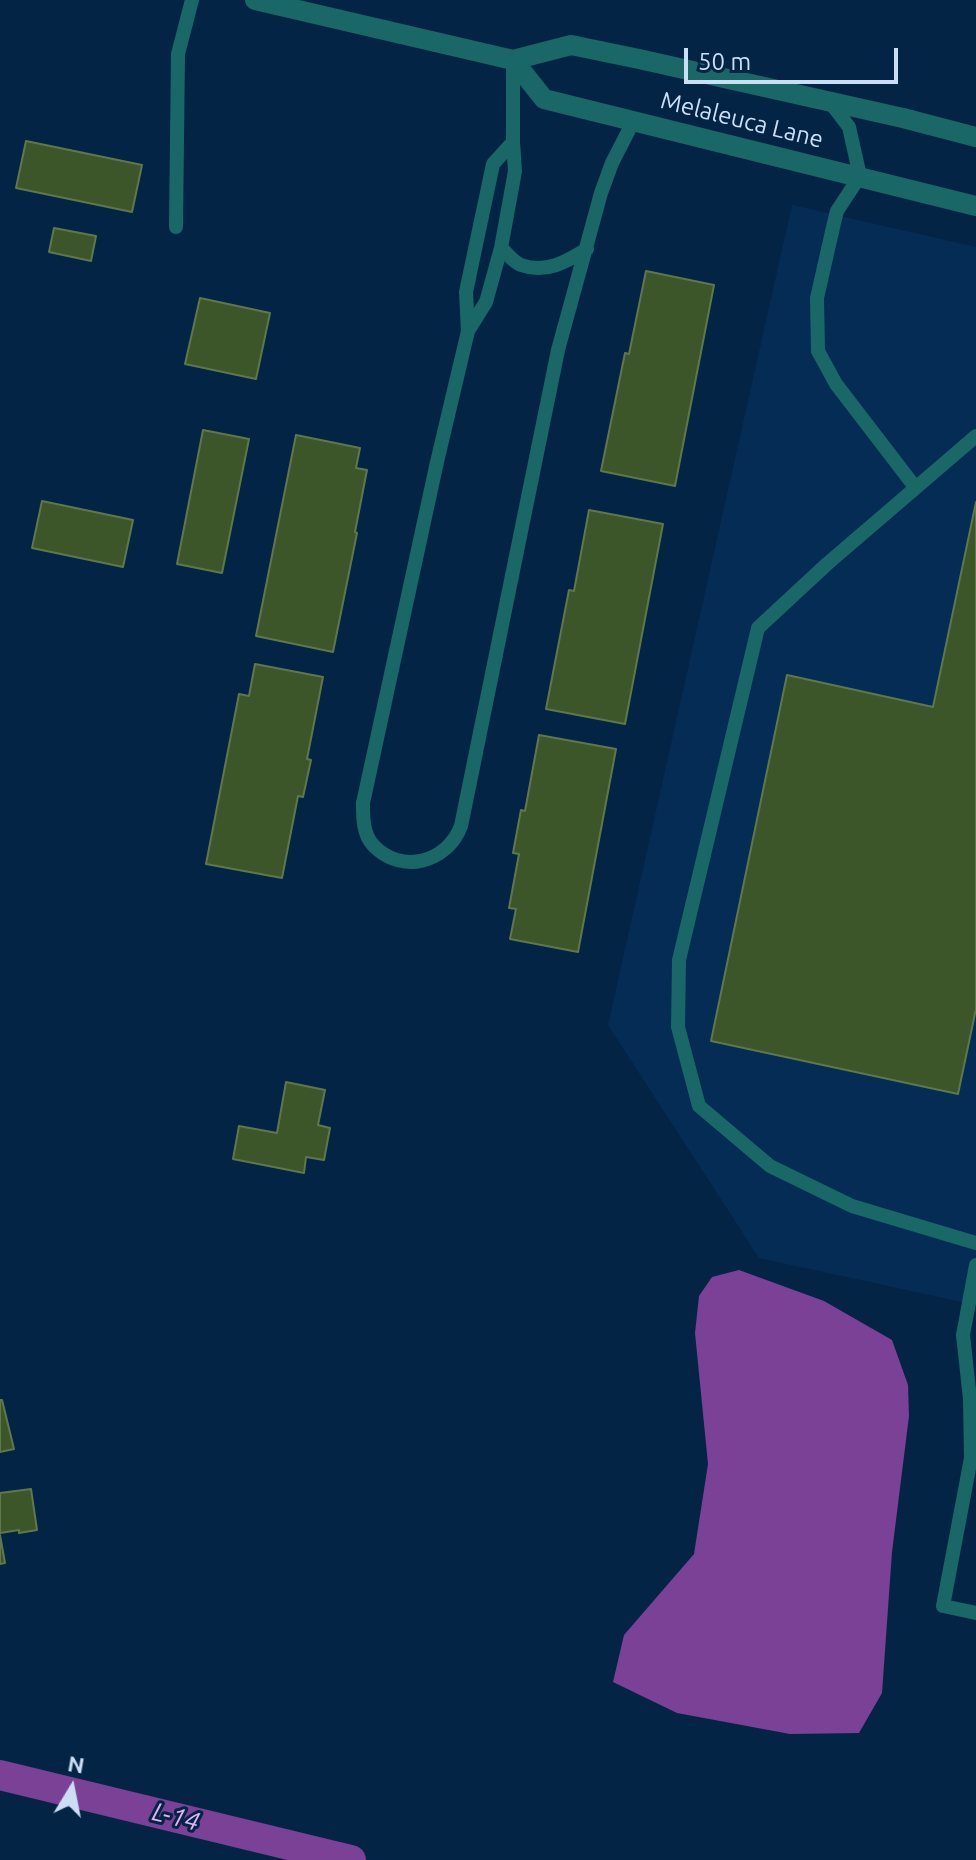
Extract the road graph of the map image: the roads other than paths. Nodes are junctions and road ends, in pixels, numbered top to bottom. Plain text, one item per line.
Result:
1 (192, 0) edge
2 (255, 0) edge
3 (513, 60) junction
4 (830, 102) junction
5 (634, 120) junction
6 (976, 137) edge
7 (513, 142) junction
8 (860, 176) junction
9 (976, 206) edge
10 (176, 227) dead end
11 (501, 248) junction
12 (587, 249) junction
13 (468, 331) junction
14 (976, 436) edge
15 (915, 487) junction
16 (976, 1243) edge
17 (976, 1265) edge
18 (976, 1613) edge

1 - 10 lane
2 - 3 street, Melaleuca Lane
3 - 4 street, Melaleuca Lane
3 - 5 street, Melaleuca Lane
3 - 7 lane
4 - 6 street, Melaleuca Lane
4 - 8 lane
5 - 8 street, Melaleuca Lane
5 - 12 lane
7 - 11 lane
7 - 13 lane
8 - 9 street, Melaleuca Lane
8 - 15 lane
11 - 12 lane
11 - 13 lane
12 - 13 lane
14 - 15 lane
15 - 16 lane
17 - 18 lane

